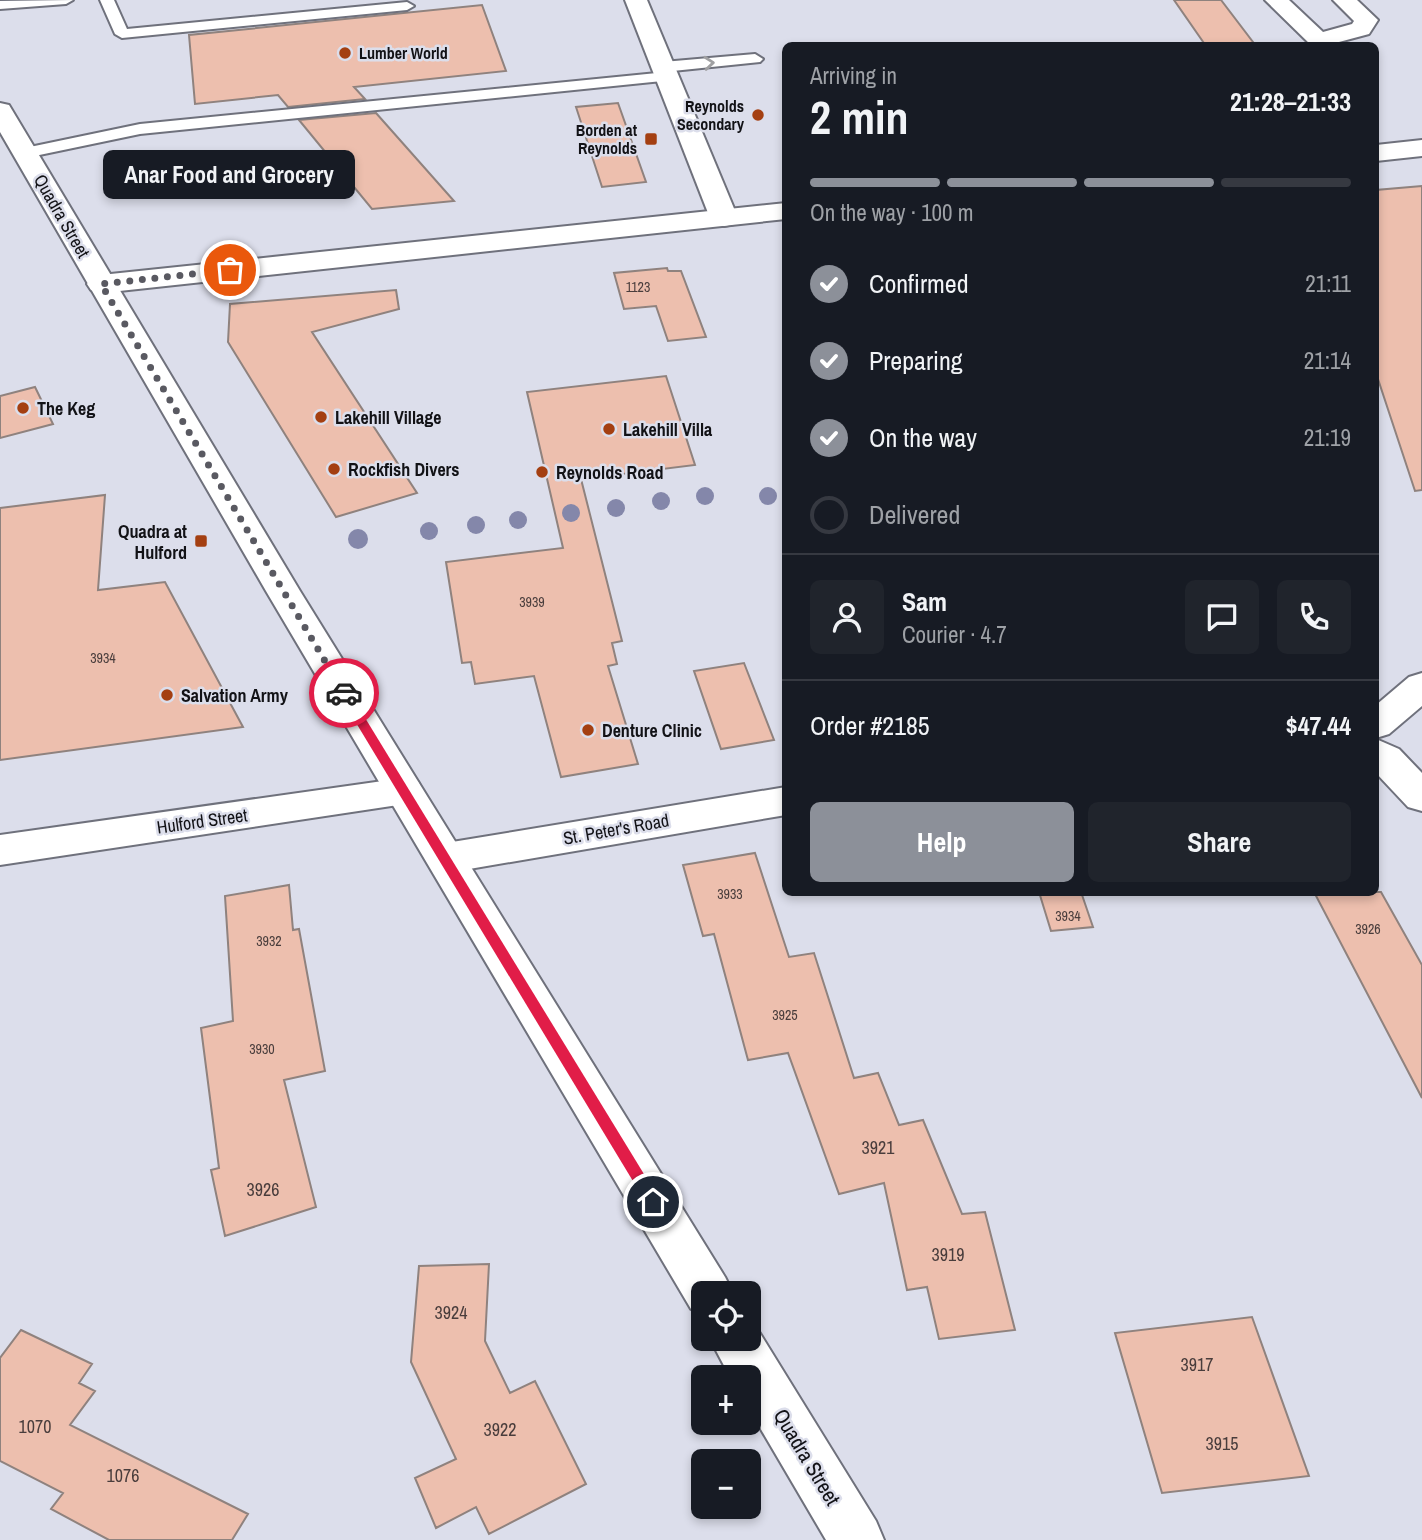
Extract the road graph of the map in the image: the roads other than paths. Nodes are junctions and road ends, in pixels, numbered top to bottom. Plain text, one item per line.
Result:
1 (66, 0) edge
2 (107, 0) edge
3 (636, 0) edge
4 (1276, 0) edge
5 (1344, 0) edge
6 (0, 5) edge
7 (407, 6) dead end
8 (1317, 42) edge
9 (1321, 42) edge
10 (755, 59) dead end
11 (665, 72) junction
12 (0, 110) edge
13 (1381, 146) edge
14 (1422, 148) edge
15 (25, 153) junction
16 (782, 212) edge
17 (724, 218) junction
18 (101, 284) junction
19 (1422, 686) edge
20 (1379, 722) edge
21 (1379, 755) edge
22 (404, 792) junction
23 (1422, 797) edge
24 (782, 802) edge
25 (0, 850) edge
26 (446, 858) junction
27 (701, 1281) edge
28 (742, 1351) edge
29 (857, 1540) edge

1 - 6 lane
2 - 7 lane
3 - 11 street
4 - 8 street
5 - 9 street
11 -> 10 lane
11 - 15 lane
11 - 17 street
12 - 15 street, Quadra Street
13 - 14 street
15 - 18 street, Quadra Street
16 - 17 street
17 - 18 street
18 - 22 street, Quadra Street
19 - 20 street
21 - 23 street
22 - 25 street, Hulford Street
22 - 26 street, Quadra Street
24 - 26 street, St. Peter's Road
26 - 27 street, Quadra Street
28 - 29 street, Quadra Street

